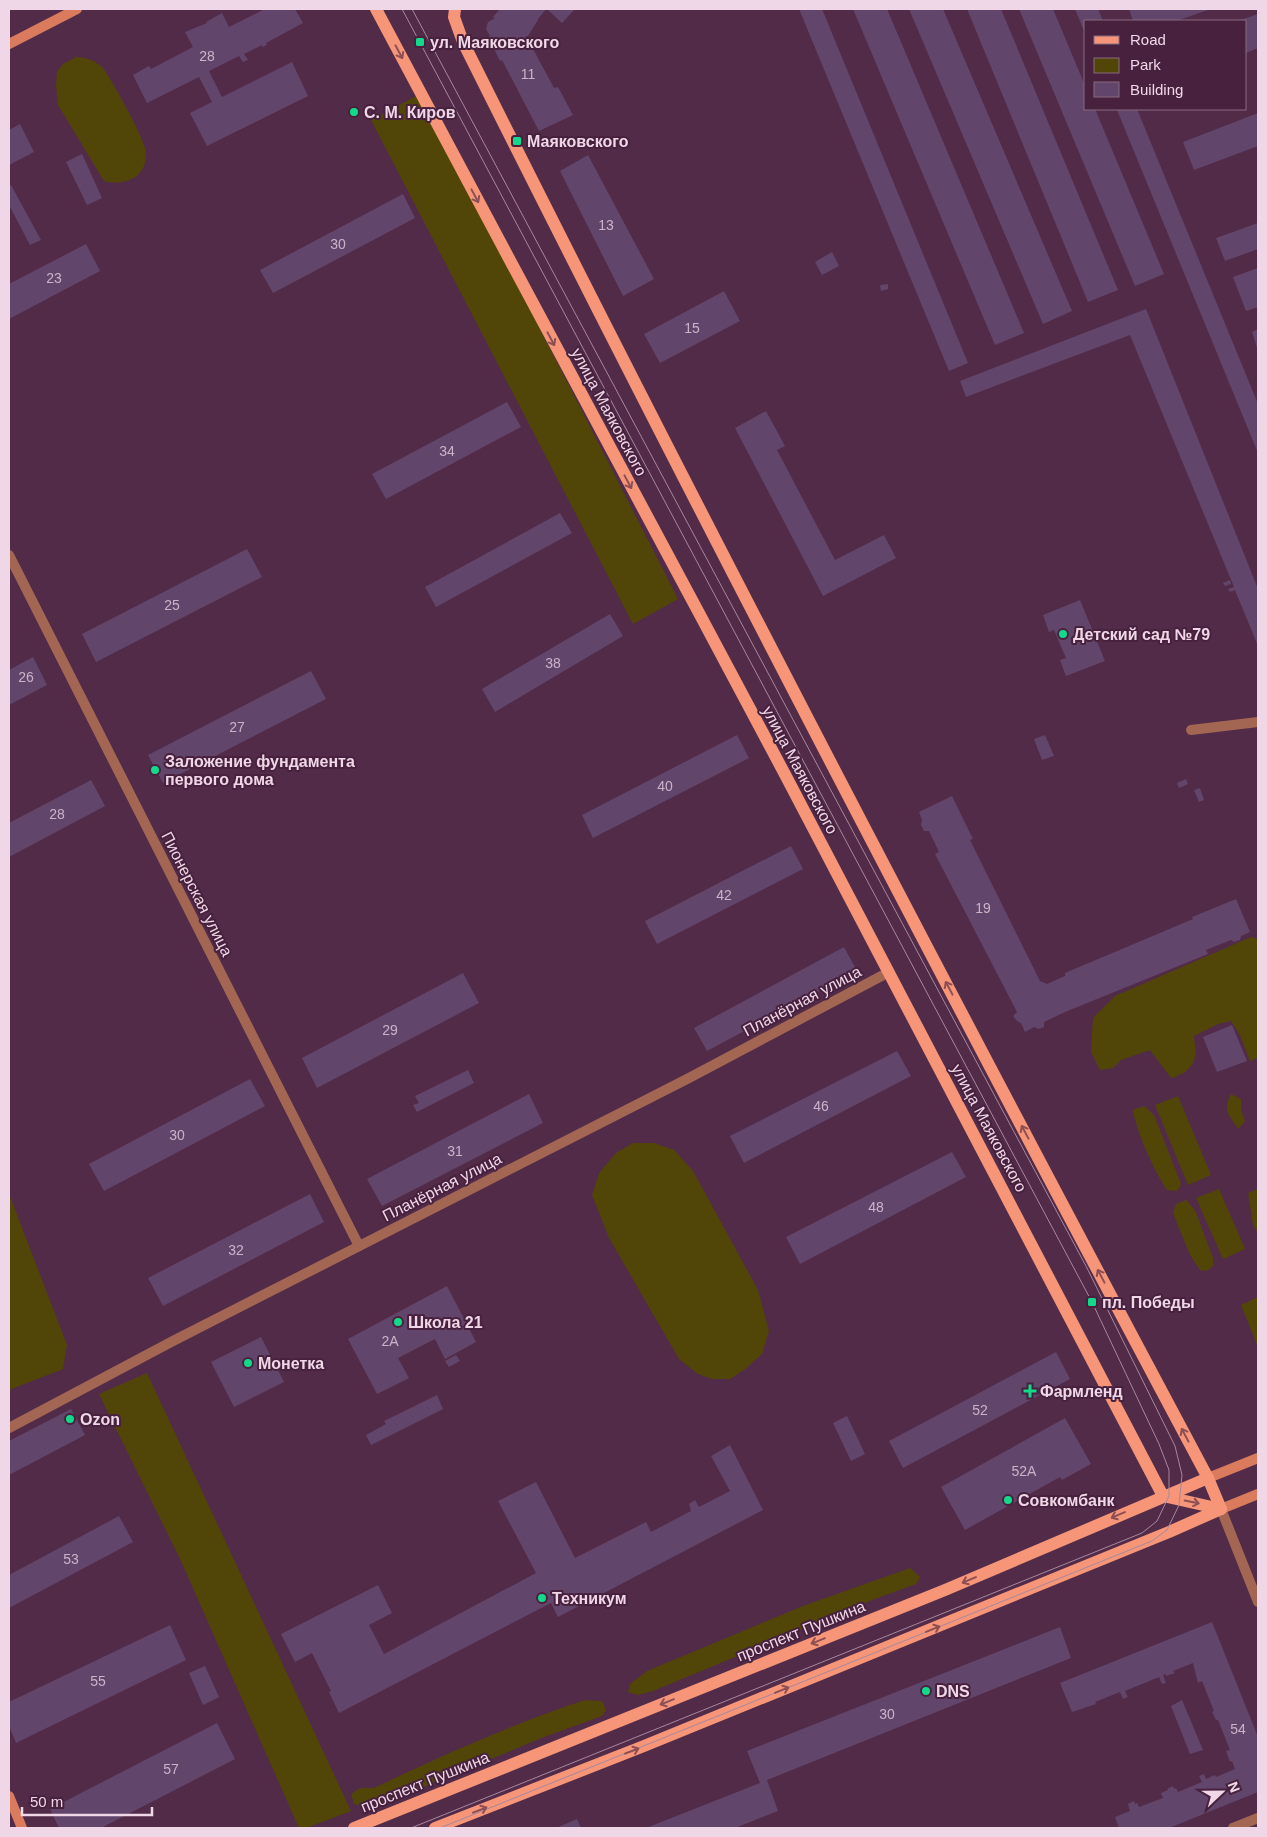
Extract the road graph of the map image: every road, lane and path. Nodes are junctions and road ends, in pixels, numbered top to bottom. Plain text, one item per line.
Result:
1 (77, 9) edge
2 (376, 9) edge
3 (455, 9) edge
4 (9, 44) edge
5 (9, 555) edge
6 (1258, 722) edge
7 (1191, 730) dead end
8 (889, 972) junction
9 (359, 1246) junction
10 (9, 1428) edge
11 (1258, 1458) edge
12 (1208, 1478) junction
13 (1258, 1494) edge
14 (1163, 1496) junction
15 (1221, 1509) junction
16 (1258, 1602) edge
17 (9, 1796) edge
18 (1258, 1818) edge
19 (22, 1828) edge
20 (354, 1828) edge
21 (435, 1828) edge
22 (1233, 1828) edge

1 - 4 main road
2 -> 8 main road, улица Маяковского
12 -> 3 main road, улица Маяковского
5 - 9 street, Пионерская улица
6 - 7 street
8 - 9 street, Планёрная улица
8 - 14 main road, улица Маяковского
9 - 10 street, Планёрная улица
11 - 12 main road, проспект Пушкина
12 - 14 main road, проспект Пушкина
12 - 15 main road, улица Маяковского
13 - 15 main road
14 -> 15 main road
14 -> 20 main road, проспект Пушкина
15 - 16 street, улица Маяковского
21 -> 15 main road
17 - 19 main road
18 - 22 street

